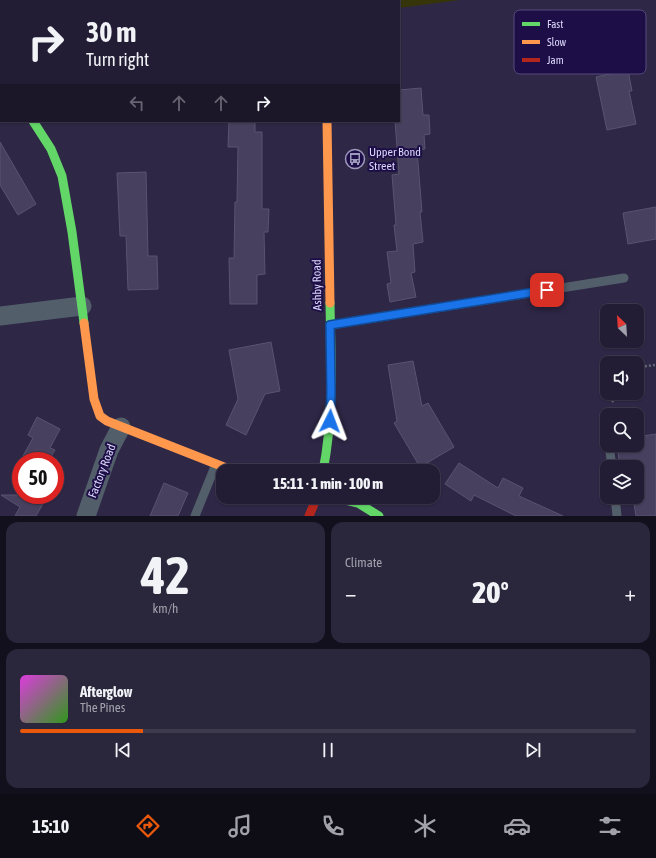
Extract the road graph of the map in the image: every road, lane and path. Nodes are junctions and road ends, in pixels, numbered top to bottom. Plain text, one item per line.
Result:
1 (33, 122) edge
2 (327, 122) edge
3 (624, 278) dead end
4 (82, 306) junction
5 (0, 316) edge
6 (330, 325) junction
7 (656, 365) edge
8 (644, 366) edge
9 (121, 427) junction
10 (216, 464) joint
11 (324, 464) edge
12 (313, 504) edge
13 (360, 504) edge
14 (616, 504) edge
15 (86, 516) edge
16 (196, 516) edge
17 (309, 516) edge
18 (379, 516) edge
19 (617, 516) edge

1 - 4 street
2 - 6 street, Ashby Road
3 - 6 lane
4 - 5 street
4 - 9 street
6 - 11 street, Ashby Road
7 - 8 path
9 - 10 street
9 - 15 street, Factory Road
10 - 16 lane
12 - 17 street
13 - 18 street
14 - 19 lane

